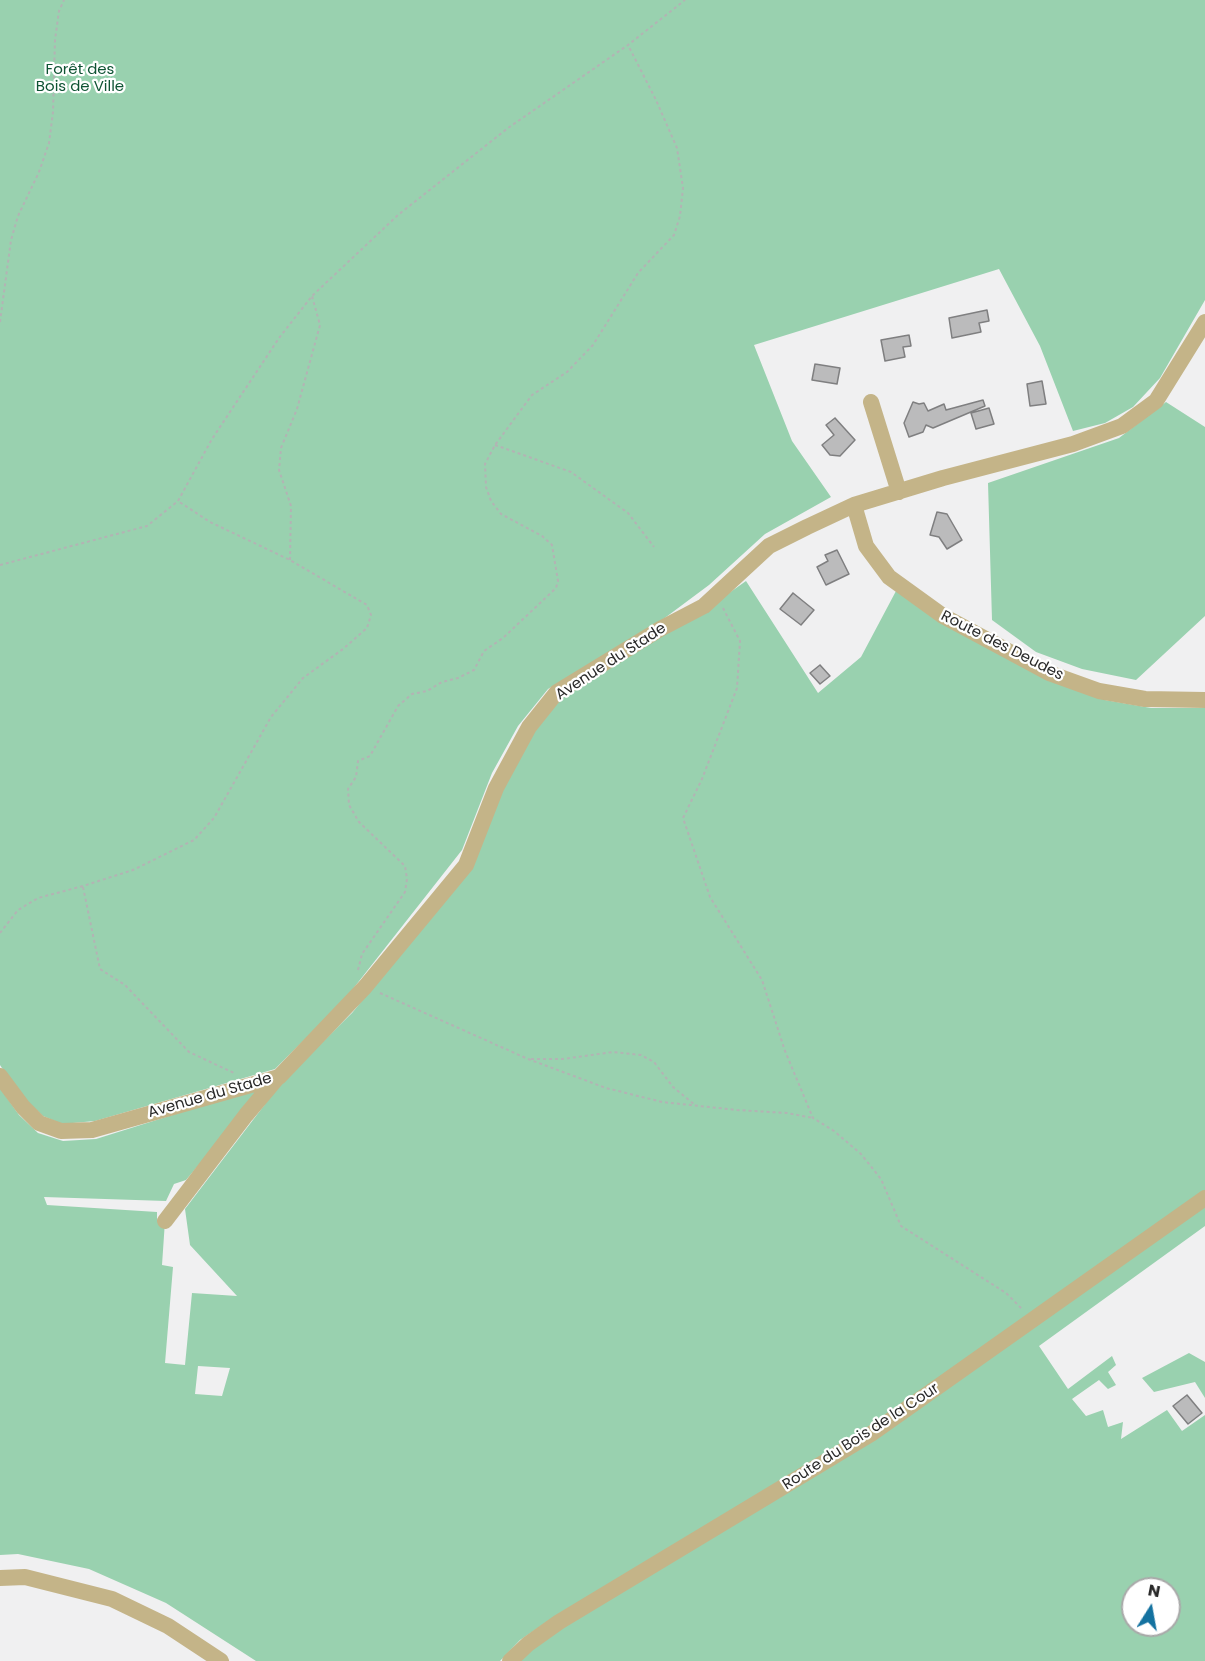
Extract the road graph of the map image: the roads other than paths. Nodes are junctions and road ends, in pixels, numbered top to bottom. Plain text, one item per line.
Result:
1 (1205, 322) edge
2 (871, 402) dead end
3 (899, 492) junction
4 (854, 505) junction
5 (1205, 700) edge
6 (0, 1077) edge
7 (279, 1077) junction
8 (1205, 1198) edge
9 (165, 1221) dead end
10 (0, 1578) edge
11 (221, 1661) edge
12 (510, 1661) edge

1 - 3 street, Avenue du Stade
2 - 3 street
3 - 4 street, Avenue du Stade
4 - 5 street, Route des Deudes
4 - 7 street, Avenue du Stade
6 - 7 street, Avenue du Stade
7 - 9 street
8 - 12 street, Route du Bois de la Cour
10 - 11 street

